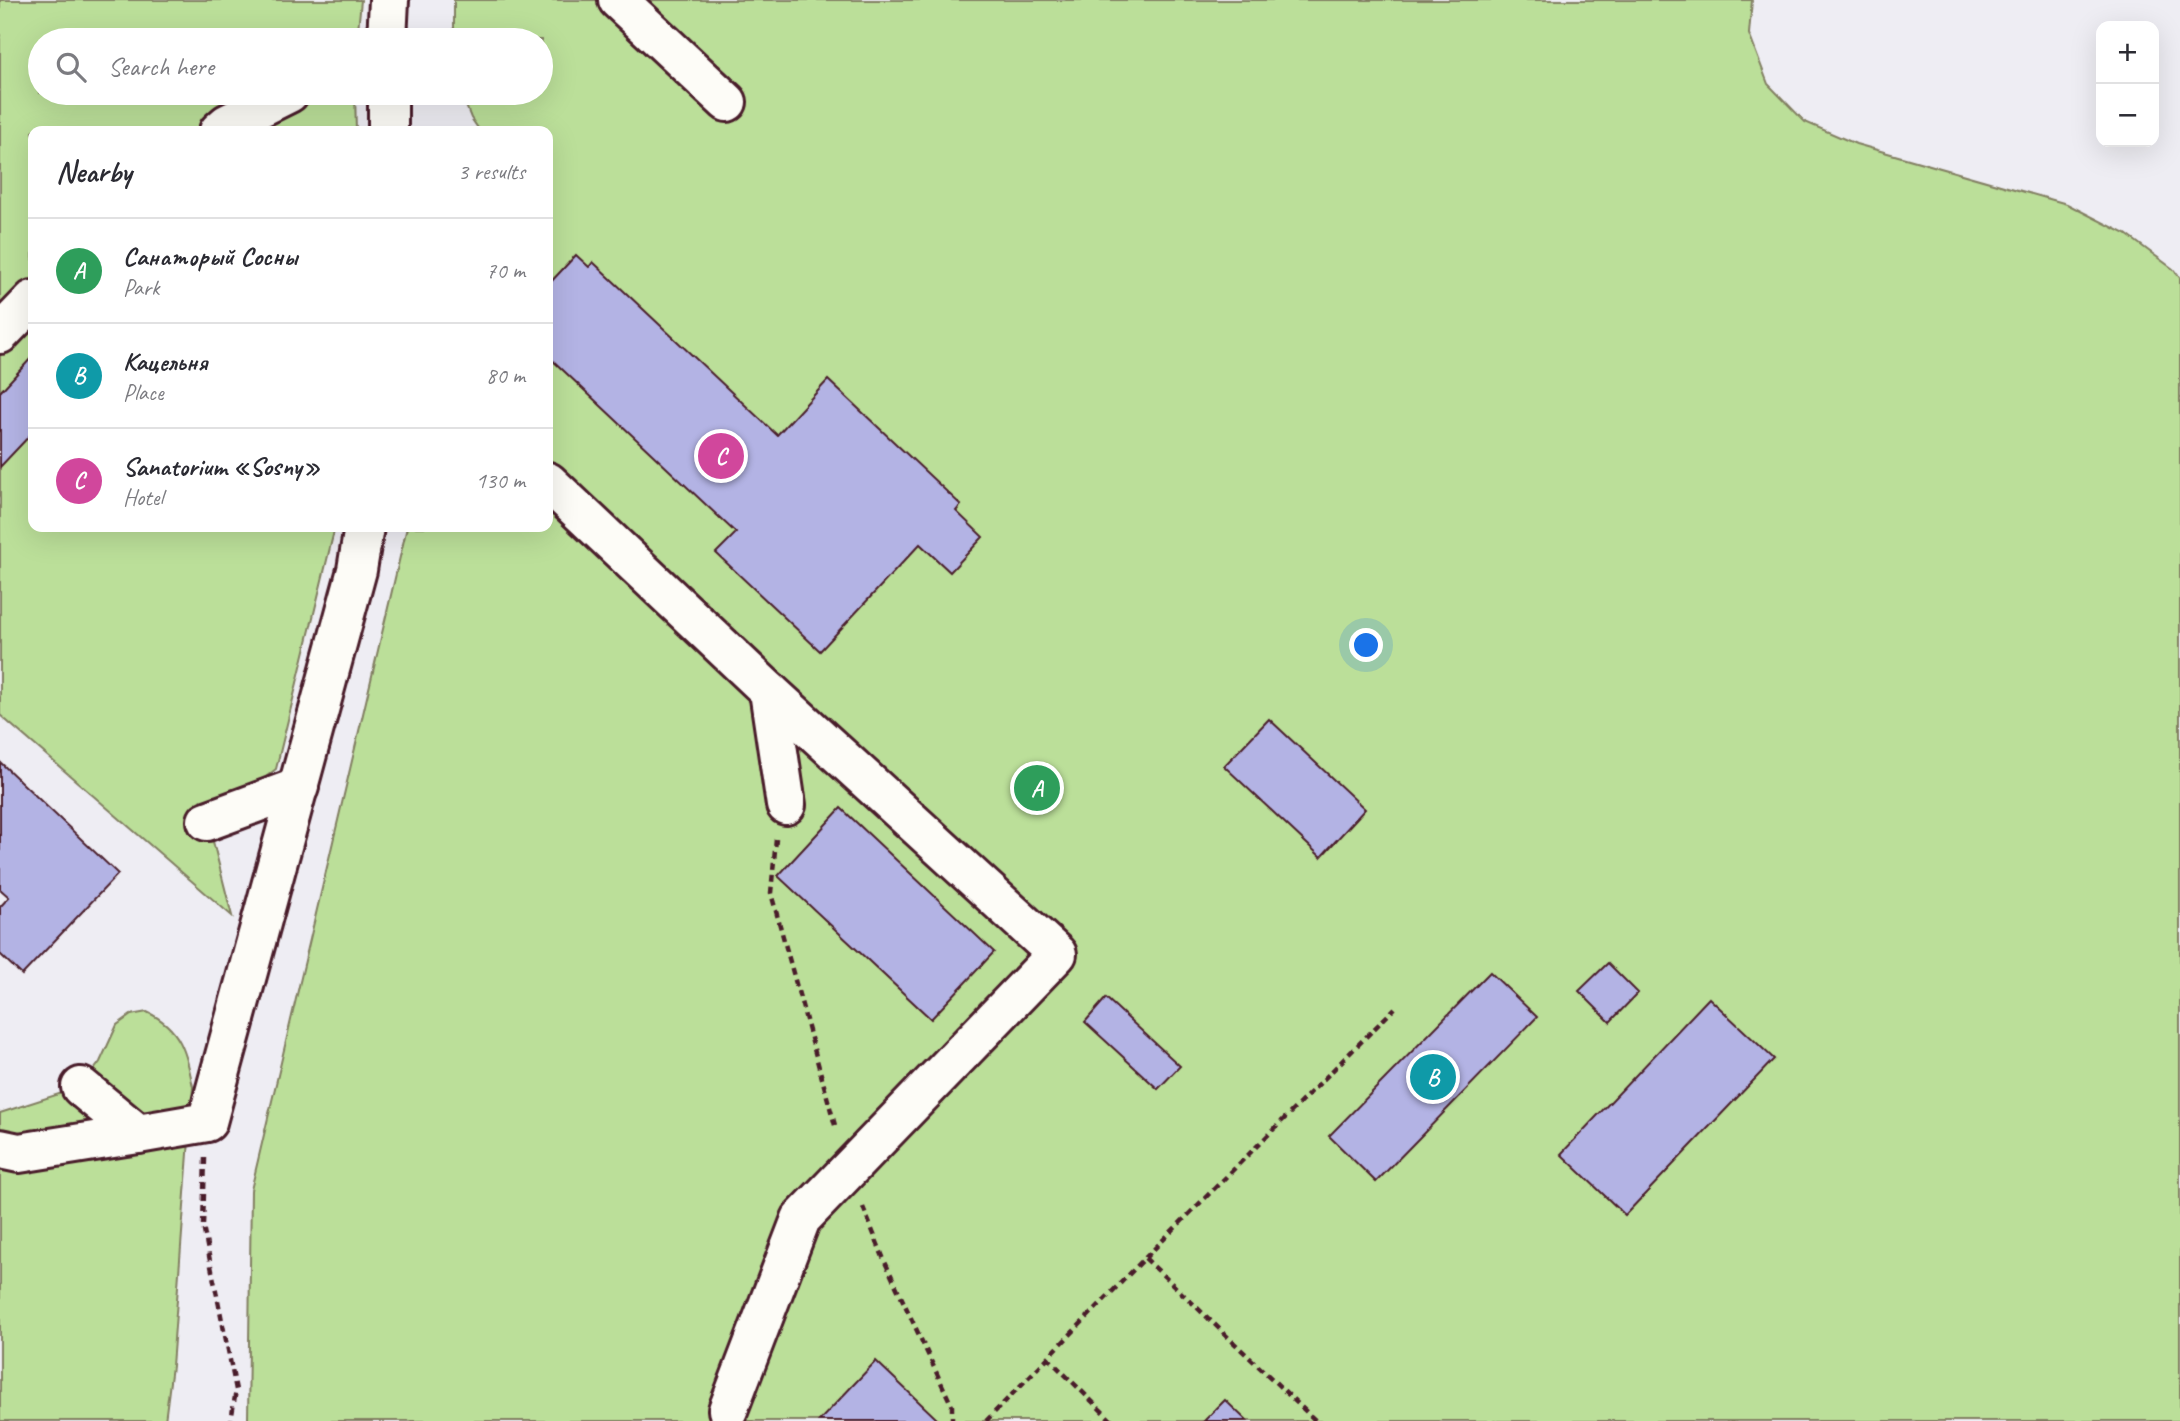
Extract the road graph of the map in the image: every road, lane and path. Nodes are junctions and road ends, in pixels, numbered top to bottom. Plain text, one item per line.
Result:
1 (389, 0) edge
2 (618, 0) edge
3 (388, 28) edge
4 (727, 102) dead end
5 (265, 105) edge
6 (387, 105) edge
7 (225, 126) edge
8 (388, 126) edge
9 (28, 305) edge
10 (0, 334) edge
11 (553, 487) edge
12 (363, 532) edge
13 (769, 691) junction
14 (299, 787) junction
15 (786, 805) joint
16 (207, 821) dead end
17 (1395, 1008) dead end
18 (81, 1087) dead end
19 (207, 1122) junction
20 (138, 1135) junction
21 (0, 1149) edge
22 (848, 1170) junction
23 (1145, 1258) junction
24 (1047, 1357) junction
25 (728, 1410) dead end
26 (232, 1421) edge
27 (952, 1421) edge
28 (986, 1421) edge
29 (1112, 1421) edge
30 (1316, 1421) edge

1 - 3 street
2 - 4 street
5 - 7 street
6 - 8 street
9 - 10 street
11 - 13 street
12 - 14 street
13 - 15 street
13 - 22 street
14 - 16 street
14 - 19 street
15 - 22 path
17 - 23 path
18 - 20 street
19 - 20 street
19 - 26 path
20 - 21 street
22 - 25 street
22 - 27 path
23 - 24 path
23 - 30 path
24 - 28 path
24 - 29 path

